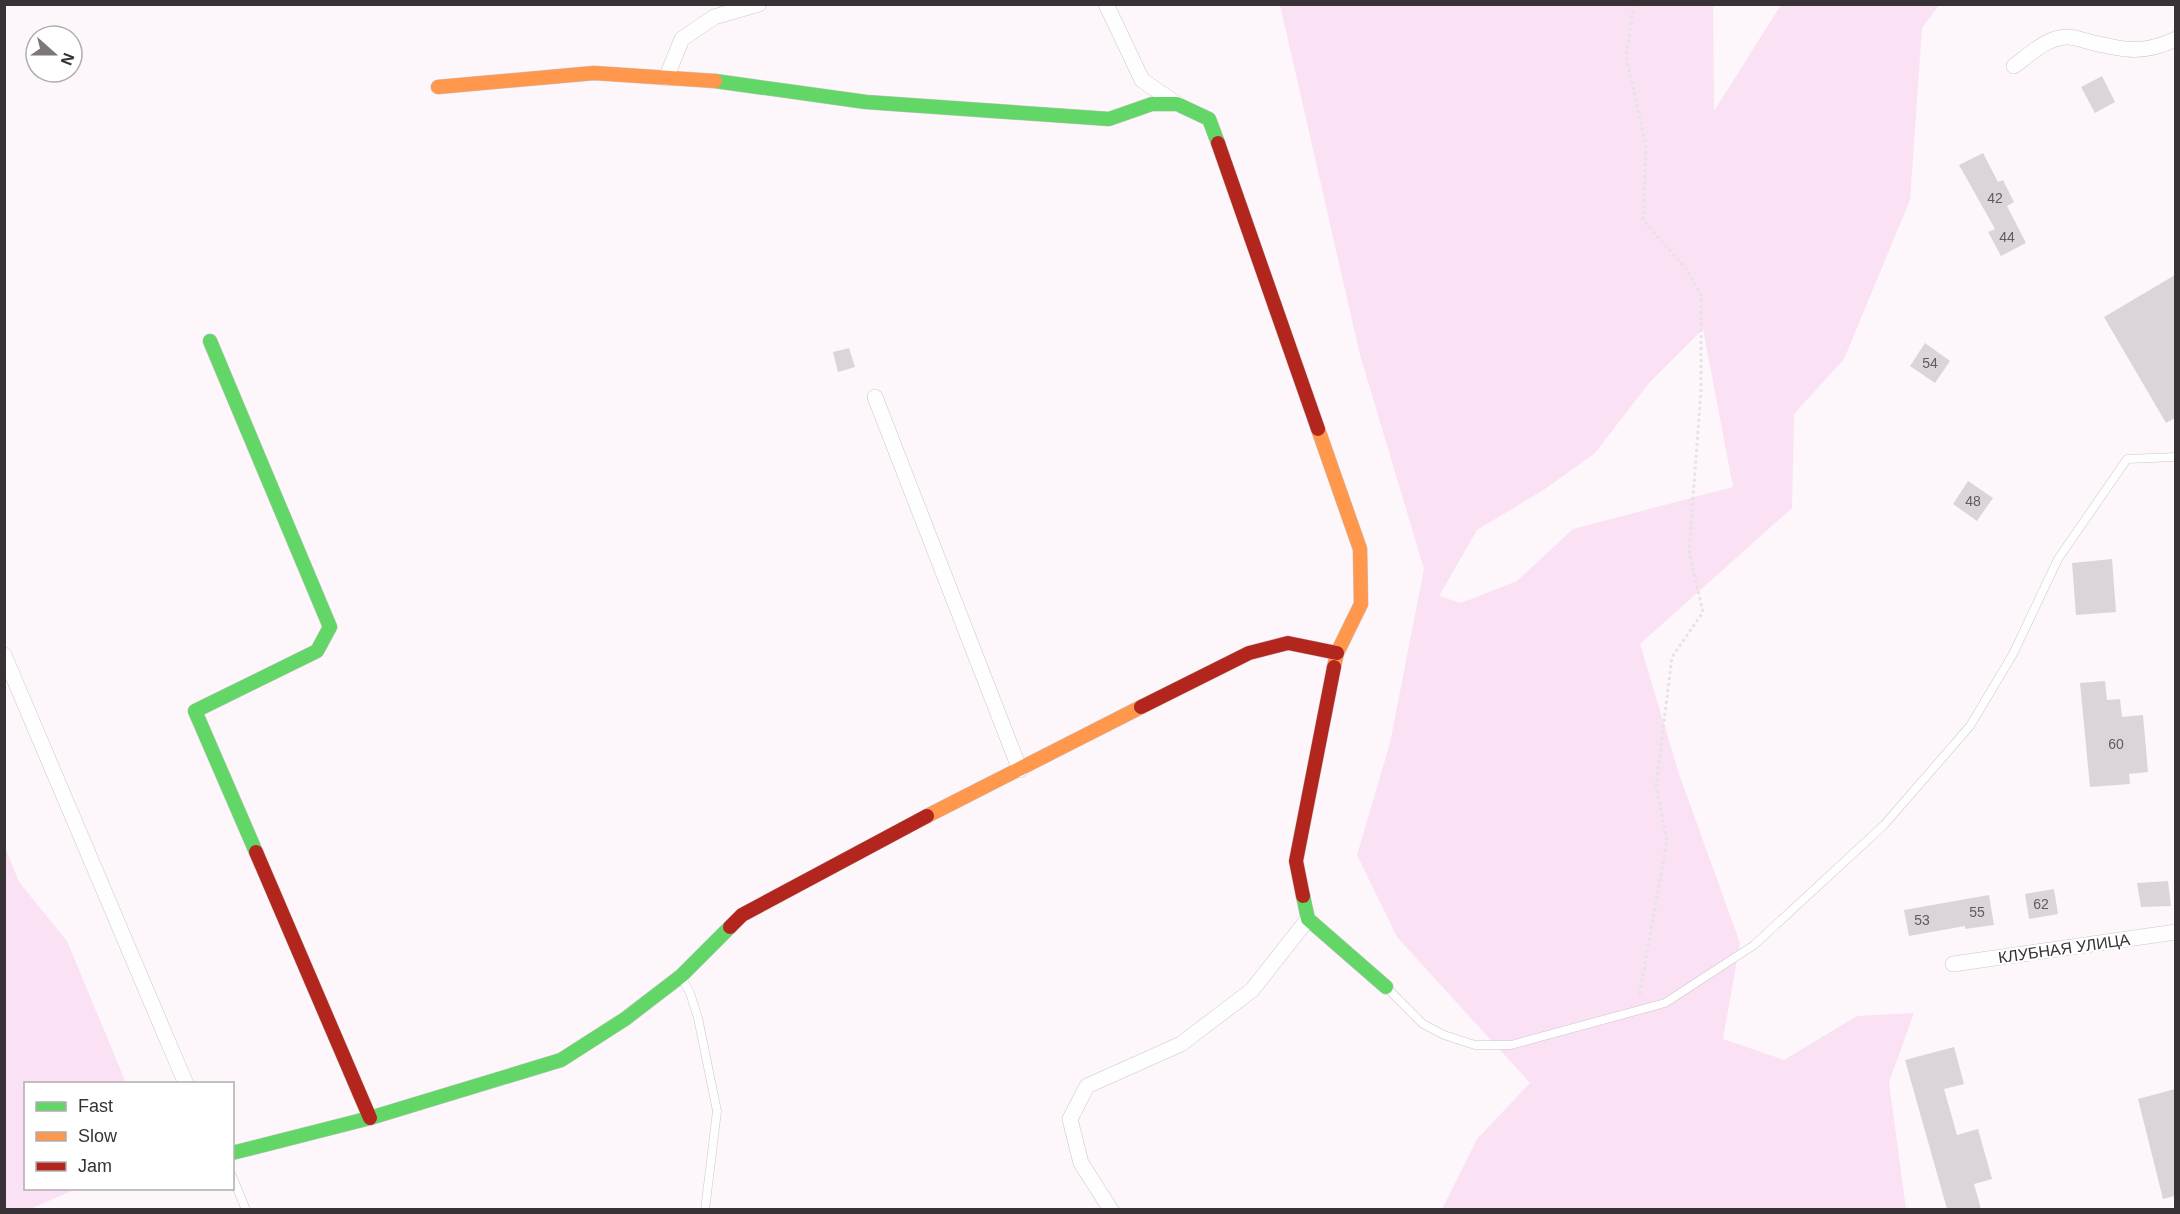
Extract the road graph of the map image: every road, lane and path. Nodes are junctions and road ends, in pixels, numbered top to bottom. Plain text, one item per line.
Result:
1 (759, 4) edge
2 (1106, 4) edge
3 (1634, 4) edge
4 (2175, 39) edge
5 (2014, 66) dead end
6 (666, 78) junction
7 (438, 87) dead end
8 (1177, 104) junction
9 (210, 341) dead end
10 (875, 397) dead end
11 (2175, 457) edge
12 (1337, 653) junction
13 (4, 655) edge
14 (1020, 770) junction
15 (1308, 919) junction
16 (2175, 932) edge
17 (1953, 964) dead end
18 (681, 976) junction
19 (1386, 987) joint
20 (1637, 1010) junction
21 (186, 1082) edge
22 (370, 1118) junction
23 (234, 1152) edge
24 (234, 1181) edge
25 (246, 1209) edge
26 (705, 1209) edge
27 (1111, 1209) edge

1 - 6 street
2 - 8 street
3 - 20 path
4 - 5 street
6 - 7 street
6 - 8 street
8 - 12 street
9 - 22 street
10 - 14 street
11 - 20 lane
12 - 14 street
12 - 15 street
13 - 21 street
14 - 18 street
15 - 19 street
15 - 27 street
16 - 17 street, КЛУБНАЯ УЛИЦА
18 - 22 street
18 - 26 lane
19 - 20 lane
22 - 23 street
24 - 25 lane

